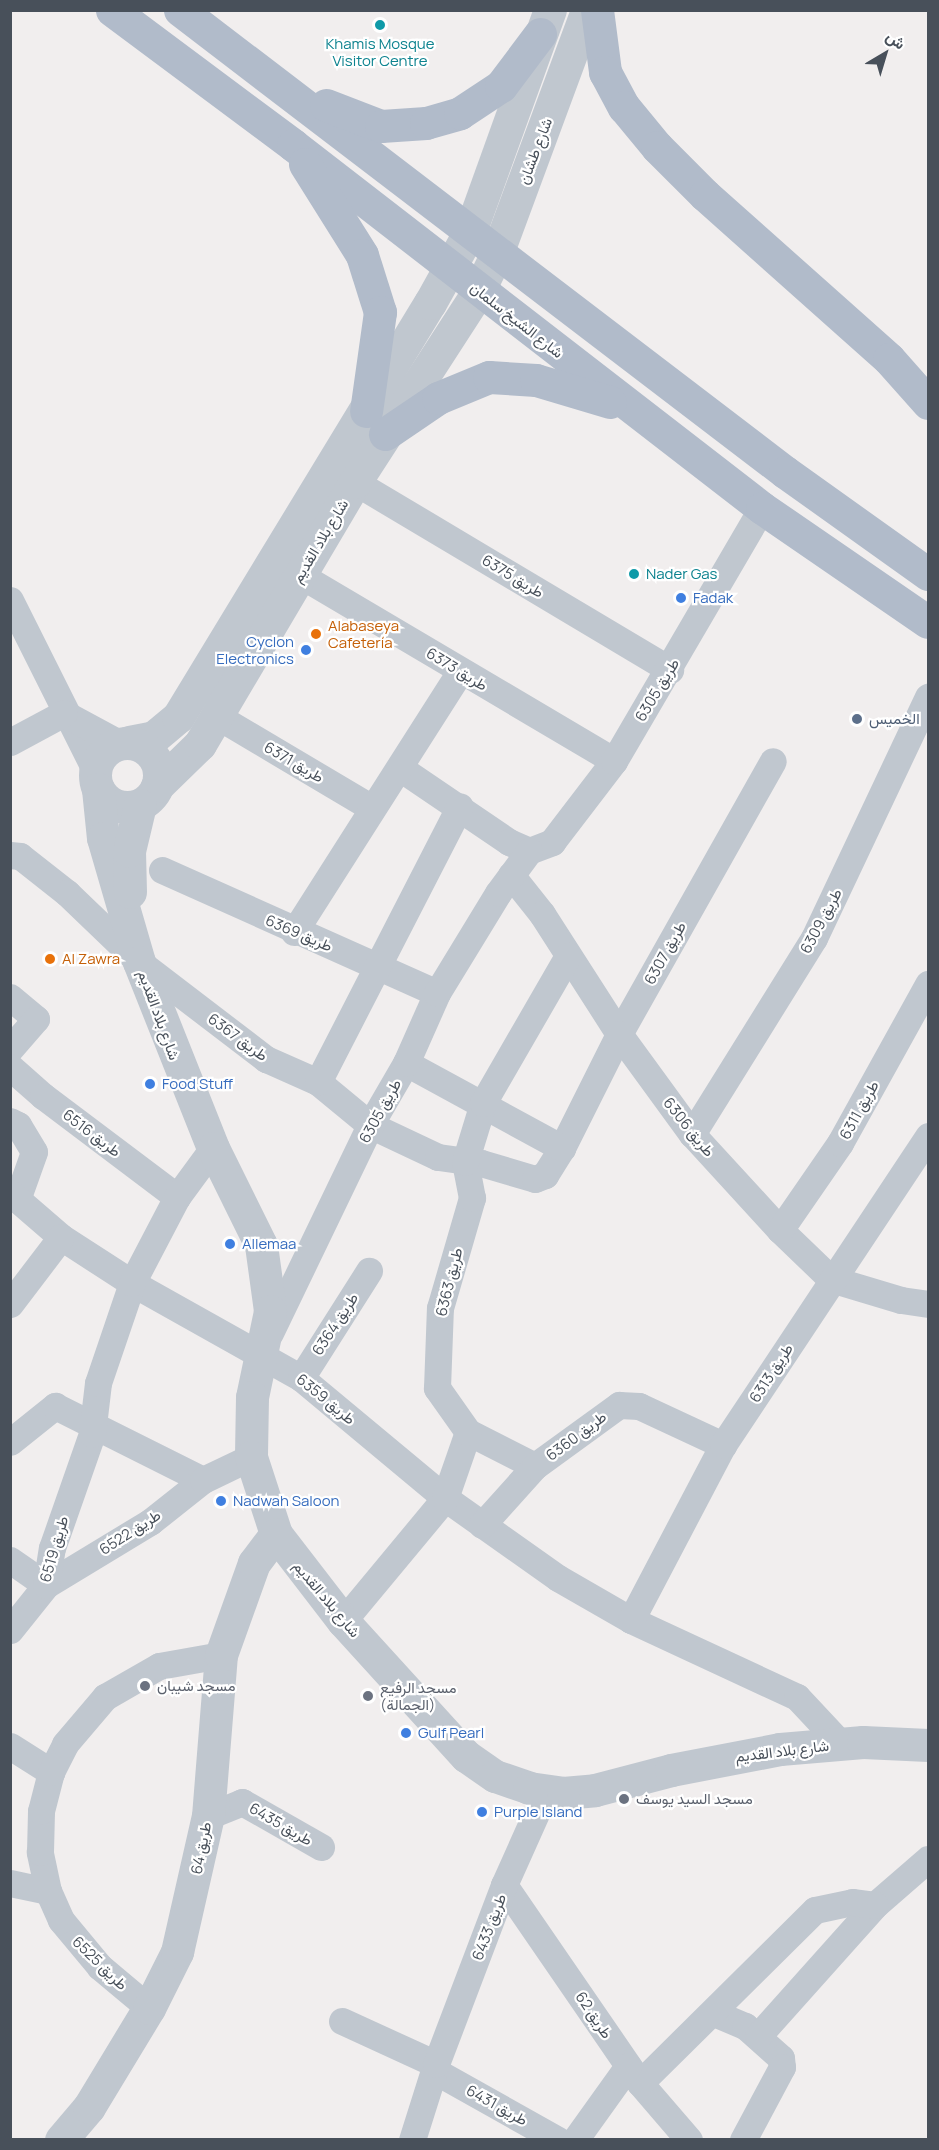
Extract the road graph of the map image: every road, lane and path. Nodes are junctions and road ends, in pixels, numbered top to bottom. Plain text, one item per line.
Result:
1 (112, 10) edge
2 (180, 10) edge
3 (587, 10) edge
4 (597, 10) edge
5 (545, 22) edge
6 (282, 85) junction
7 (293, 144) junction
8 (471, 229) junction
9 (498, 251) junction
10 (450, 267) junction
11 (479, 290) junction
12 (928, 403) edge
13 (631, 409) junction
14 (376, 423) junction
15 (355, 482) junction
16 (762, 508) junction
17 (928, 574) edge
18 (300, 575) junction
19 (10, 600) edge
20 (928, 622) edge
21 (670, 670) junction
22 (460, 671) junction
23 (928, 697) edge
24 (64, 713) junction
25 (217, 716) junction
26 (10, 742) edge
27 (124, 743) junction
28 (614, 760) junction
29 (773, 760) dead end
30 (400, 768) junction
31 (96, 780) junction
32 (149, 795) junction
33 (460, 806) junction
34 (372, 808) junction
35 (529, 851) junction
36 (15, 855) edge
37 (162, 870) dead end
38 (511, 875) junction
39 (294, 932) junction
40 (568, 956) junction
41 (139, 962) junction
42 (376, 965) junction
43 (928, 984) edge
44 (437, 993) junction
45 (10, 997) edge
46 (619, 1034) junction
47 (10, 1050) edge
48 (406, 1064) junction
49 (10, 1066) edge
50 (318, 1082) junction
51 (43, 1096) junction
52 (483, 1103) junction
53 (14, 1123) edge
54 (370, 1125) junction
55 (692, 1134) junction
56 (928, 1136) edge
57 (213, 1148) junction
58 (562, 1148) junction
59 (465, 1162) junction
60 (14, 1195) edge
61 (177, 1197) junction
62 (780, 1230) junction
63 (61, 1236) junction
64 (369, 1271) dead end
65 (831, 1280) junction
66 (132, 1283) junction
67 (10, 1304) edge
68 (928, 1304) edge
69 (261, 1353) junction
70 (301, 1378) junction
71 (94, 1424) junction
72 (468, 1432) junction
73 (10, 1442) edge
74 (723, 1445) junction
75 (252, 1457) junction
76 (535, 1466) junction
77 (203, 1480) junction
78 (445, 1498) junction
79 (482, 1525) junction
80 (276, 1534) junction
81 (10, 1560) edge
82 (46, 1585) junction
83 (632, 1620) junction
84 (342, 1621) junction
85 (10, 1630) edge
86 (221, 1655) junction
87 (840, 1743) junction
88 (928, 1745) edge
89 (10, 1746) edge
90 (51, 1772) junction
91 (546, 1791) junction
92 (208, 1816) junction
93 (321, 1847) dead end
94 (924, 1868) edge
95 (10, 1882) edge
96 (504, 1885) junction
97 (48, 1891) junction
98 (875, 1905) junction
99 (149, 2008) junction
100 (714, 2013) junction
101 (342, 2021) dead end
102 (758, 2036) junction
103 (436, 2067) junction
104 (634, 2074) junction
105 (61, 2139) edge
106 (412, 2139) edge
107 (558, 2139) edge
108 (575, 2139) edge
109 (689, 2139) edge
110 (743, 2139) edge

1 - 7 main road, شارع الشيخ سلمان
2 - 6 main road
3 - 9 street, شارع طشان
4 - 12 main road
5 - 6 main road
5 - 8 street
6 - 8 main road
7 - 10 main road, شارع الشيخ سلمان
7 - 14 main road
8 - 9 main road
8 - 10 street
9 - 11 street, شارع طشان
9 - 17 main road
10 - 11 main road, شارع الشيخ سلمان
10 - 14 street, شارع بلاد القديم
11 - 13 main road, شارع الشيخ سلمان
11 - 14 street, شارع بلاد القديم
13 - 14 main road
13 - 16 main road, شارع الشيخ سلمان
14 - 15 street, شارع بلاد القديم
14 - 27 street, شارع بلاد القديم
15 - 18 street, شارع بلاد القديم
15 - 21 street, طريق 6375
16 - 20 main road, شارع الشيخ سلمان
16 - 21 street, طريق 6305
18 - 22 street, طريق 6373
18 - 25 street, شارع بلاد القديم
19 - 24 street
21 - 28 street, طريق 6305
22 - 28 street, طريق 6373
22 - 30 street
23 - 55 street, طريق 6309
24 - 26 street
24 - 27 street
24 - 31 street
25 - 32 street, شارع بلاد القديم
25 - 34 street, طريق 6371
27 - 31 street
27 - 32 street
28 - 35 street, طريق 6305
29 - 46 street, طريق 6307
30 - 33 street
30 - 34 street
31 - 32 street
31 - 41 street, شارع بلاد القديم
32 - 41 street, شارع بلاد القديم
33 - 35 street
33 - 42 street
34 - 39 street
35 - 38 street, طريق 6305
36 - 41 street, طريق 6367
37 - 39 street, طريق 6369
38 - 40 street, طريق 6306
38 - 44 street, طريق 6305
39 - 42 street, طريق 6369
40 - 46 street, طريق 6306
40 - 52 street, طريق 6363
41 - 50 street, طريق 6367
41 - 57 street, شارع بلاد القديم
42 - 44 street, طريق 6369
42 - 50 street
43 - 62 street, طريق 6311
44 - 48 street, طريق 6305
45 - 47 street
46 - 55 street, طريق 6306
46 - 58 street, طريق 6307
48 - 52 street
48 - 54 street, طريق 6305
49 - 51 street, طريق 6516
50 - 54 street, طريق 6367
51 - 53 street
51 - 61 street, طريق 6516
52 - 58 street
52 - 59 street, طريق 6363
53 - 60 street
54 - 59 street, طريق 6367
54 - 69 street, طريق 6305
55 - 62 street, طريق 6306
56 - 65 street, طريق 6313
57 - 61 street, طريق 6519
57 - 69 street, شارع بلاد القديم
58 - 59 street, طريق 6367
59 - 72 street, طريق 6363
60 - 63 street, طريق 6359
61 - 66 street, طريق 6519
62 - 65 street, طريق 6306
63 - 66 street, طريق 6359
63 - 67 street
64 - 70 street, طريق 6364
65 - 68 street, طريق 6306
65 - 74 street, طريق 6313
66 - 69 street, طريق 6359
66 - 71 street, طريق 6519
69 - 70 street, طريق 6359
69 - 75 street, شارع بلاد القديم
70 - 78 street, طريق 6359
71 - 73 street
71 - 77 street
71 - 82 street, طريق 6519
72 - 76 street
72 - 78 street
74 - 76 street, طريق 6360
74 - 83 street, طريق 6313
75 - 77 street, طريق 6522
75 - 80 street, شارع بلاد القديم
76 - 79 street, طريق 6360
77 - 82 street, طريق 6522
78 - 79 street, طريق 6359
78 - 84 street
79 - 83 street, طريق 6359
80 - 84 street, شارع بلاد القديم
80 - 86 street, طريق 64
81 - 82 street
82 - 85 street, طريق 6519
83 - 87 street, طريق 6359
84 - 91 street, شارع بلاد القديم
86 - 90 street, طريق 6525
86 - 92 street, طريق 64
87 - 88 street, شارع بلاد القديم
87 - 91 street, شارع بلاد القديم
89 - 90 street
90 - 97 street, طريق 6525
91 - 96 street, طريق 6433
92 - 93 street, طريق 6435
92 - 99 street, طريق 64
94 - 98 street
95 - 97 street
96 - 103 street, طريق 6433
96 - 104 street, طريق 62
97 - 99 street, طريق 6525
98 - 100 street
98 - 102 street
99 - 105 street, طريق 64
100 - 102 street
100 - 104 street
101 - 103 street
102 - 110 street
103 - 106 street, طريق 6433
103 - 107 street, طريق 6431
104 - 108 street
104 - 109 street, طريق 62

